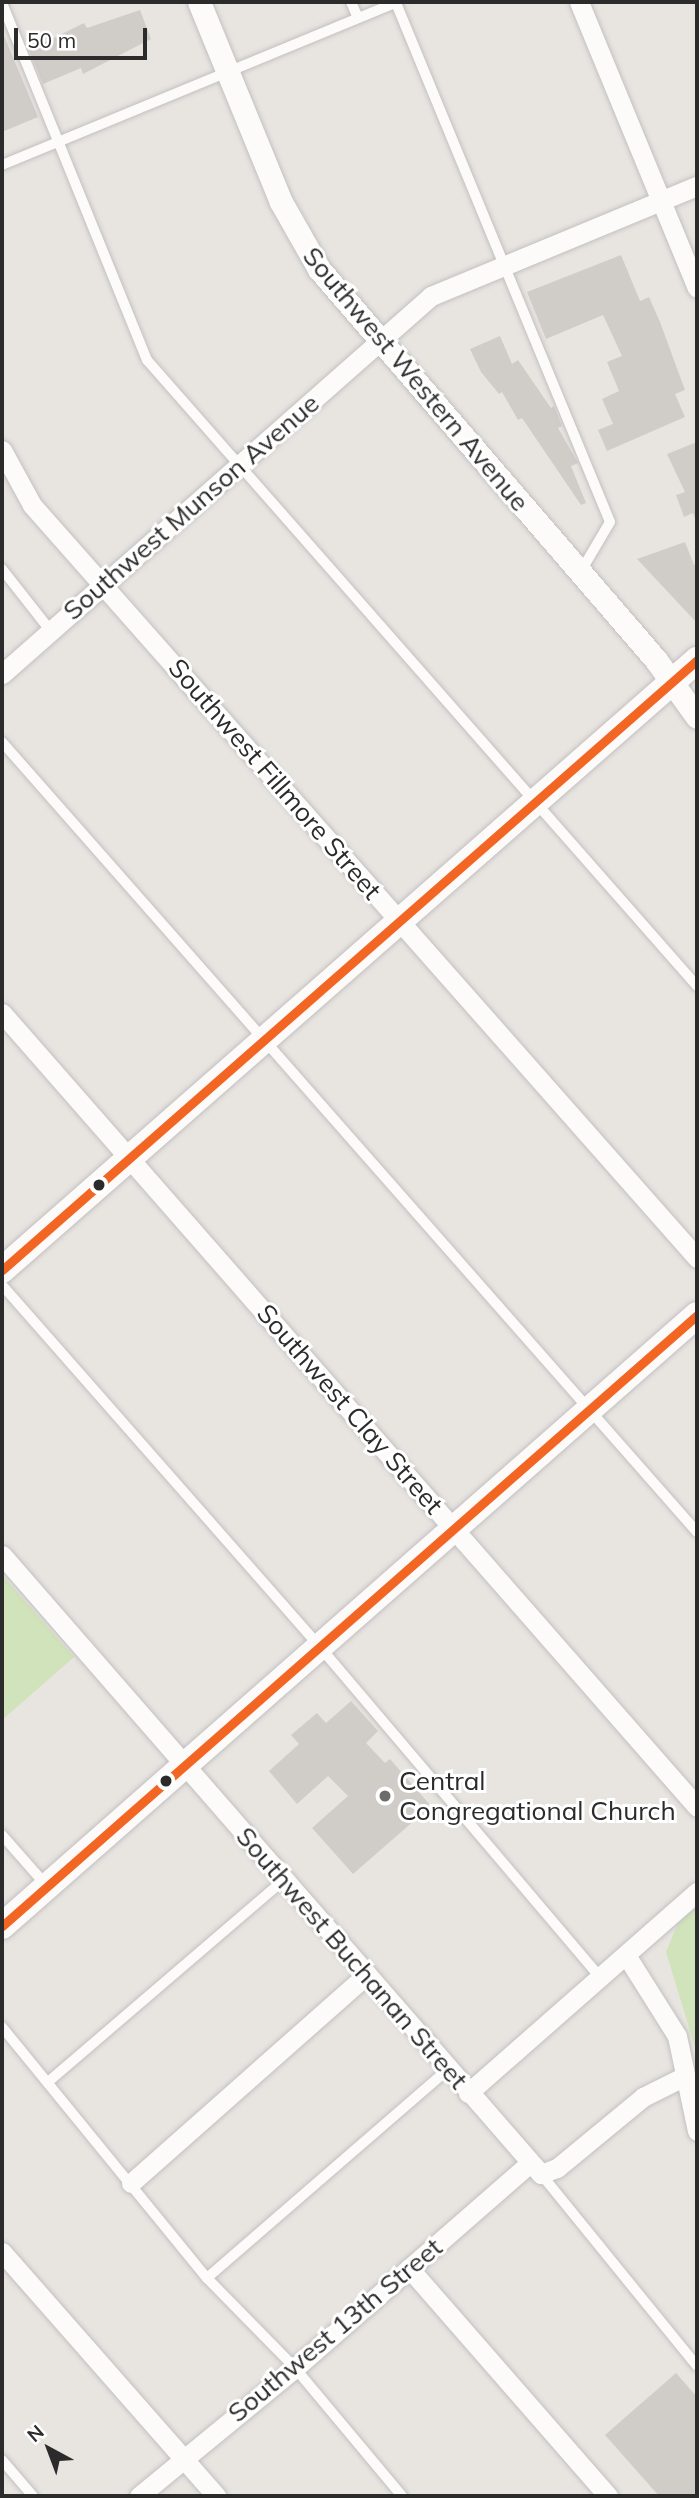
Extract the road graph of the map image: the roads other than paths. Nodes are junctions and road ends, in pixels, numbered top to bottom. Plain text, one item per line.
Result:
1 (199, 2) edge
2 (351, 2) edge
3 (397, 2) edge
4 (579, 2) edge
5 (2, 3) edge
6 (358, 18) junction
7 (227, 72) junction
8 (61, 142) junction
9 (2, 165) edge
10 (697, 186) edge
11 (661, 201) junction
12 (504, 266) junction
13 (697, 288) edge
14 (380, 341) junction
15 (4, 461) edge
16 (240, 465) junction
17 (2, 569) edge
18 (580, 573) junction
19 (104, 584) junction
20 (50, 630) junction
21 (697, 660) edge
22 (2, 674) edge
23 (673, 681) junction
24 (697, 717) edge
25 (2, 742) edge
26 (535, 802) junction
27 (400, 921) junction
28 (697, 986) edge
29 (2, 1013) edge
30 (265, 1040) junction
31 (130, 1158) junction
32 (697, 1258) edge
33 (2, 1270) edge
34 (2, 1285) edge
35 (697, 1315) edge
36 (590, 1410) junction
37 (454, 1529) junction
38 (697, 1532) edge
39 (2, 1555) edge
40 (320, 1647) junction
41 (186, 1765) junction
42 (697, 1807) edge
43 (2, 1835) edge
44 (285, 1880) junction
45 (48, 1887) junction
46 (697, 1892) edge
47 (2, 1926) edge
48 (625, 1955) junction
49 (367, 1974) junction
50 (600, 1977) junction
51 (2, 2027) edge
52 (448, 2069) junction
53 (685, 2076) junction
54 (48, 2082) junction
55 (468, 2093) junction
56 (697, 2131) edge
57 (535, 2169) junction
58 (131, 2183) junction
59 (2, 2252) edge
60 (409, 2268) junction
61 (207, 2278) junction
62 (697, 2366) edge
63 (295, 2368) junction
64 (183, 2457) junction
65 (2, 2460) edge
66 (33, 2496) edge
67 (138, 2496) edge
68 (216, 2496) edge
69 (402, 2496) edge
70 (608, 2496) edge

1 - 7 street, Southwest Western Avenue
2 - 6 lane
3 - 6 lane
3 - 12 lane
4 - 11 street
5 - 8 lane
6 - 7 lane
7 - 8 lane
7 - 14 street, Southwest Western Avenue
8 - 9 lane
8 - 16 lane
10 - 11 street, Southwest Munson Avenue
11 - 12 street, Southwest Munson Avenue
11 - 13 street
12 - 14 street, Southwest Munson Avenue
12 - 18 lane
14 - 16 street, Southwest Munson Avenue
14 - 18 street, Southwest Western Avenue
15 - 19 street, Southwest Fillmore Street
16 - 19 street, Southwest Munson Avenue
16 - 26 lane
17 - 20 lane
18 - 23 street, Southwest Western Avenue
19 - 20 street, Southwest Munson Avenue
19 - 27 street, Southwest Fillmore Street
20 - 22 street, Southwest Munson Avenue
21 - 23 main road
23 - 24 street, Southwest Western Avenue
23 - 26 main road
25 - 30 lane
26 - 27 main road
26 - 28 lane
27 - 30 main road
27 - 32 street, Southwest Fillmore Street
29 - 31 street, Southwest Clay Street
30 - 31 main road
30 - 36 lane
31 - 33 main road
31 - 37 street, Southwest Clay Street
34 - 40 lane
35 - 36 main road
36 - 37 main road
36 - 38 lane
37 - 40 main road
37 - 42 street, Southwest Clay Street
39 - 41 street, Southwest Buchanan Street
40 - 41 main road
40 - 50 lane
41 - 44 street, Southwest Buchanan Street
41 - 45 main road
43 - 45 lane
44 - 49 street, Southwest Buchanan Street
44 - 54 lane
45 - 47 main road
46 - 48 street
48 - 50 street
48 - 53 street
49 - 52 street, Southwest Buchanan Street
49 - 58 street
50 - 55 street
51 - 54 lane
52 - 55 street, Southwest Buchanan Street
52 - 61 lane
53 - 56 street
53 - 57 street, Southwest 13th Street
54 - 58 lane
55 - 57 street, Southwest Buchanan Street
57 - 60 street, Southwest 13th Street
57 - 62 lane, Southwest Buchanan Street
58 - 61 lane
59 - 64 street
60 - 63 street, Southwest 13th Street
60 - 70 street
61 - 63 lane
63 - 64 street, Southwest 13th Street
63 - 69 lane
64 - 67 street, Southwest 13th Street
64 - 68 street
65 - 66 lane

